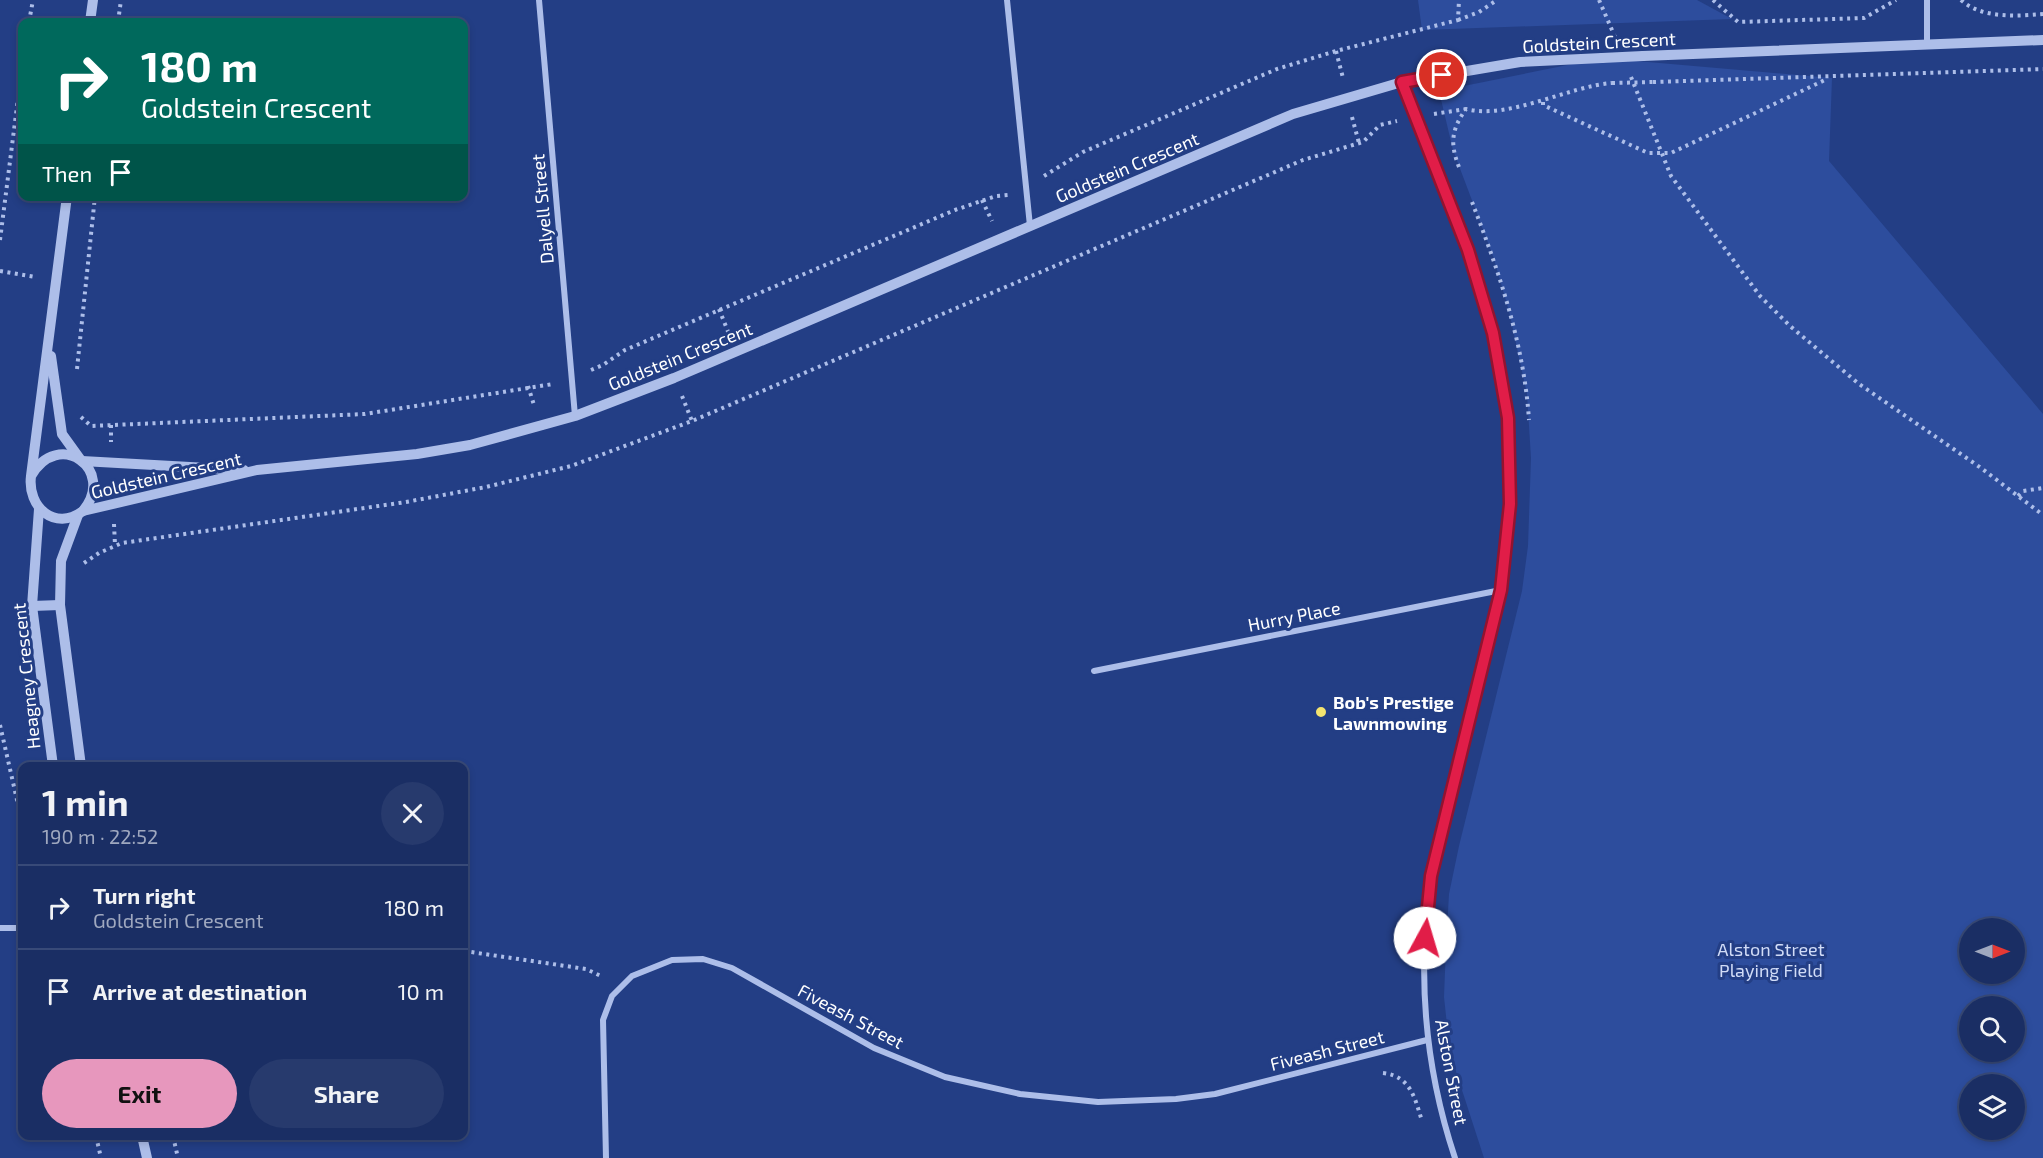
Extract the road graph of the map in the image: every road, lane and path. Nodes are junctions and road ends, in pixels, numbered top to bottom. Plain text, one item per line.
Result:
1 (33, 0) edge
2 (93, 0) edge
3 (121, 0) edge
4 (539, 0) edge
5 (1007, 0) edge
6 (1458, 0) edge
7 (1497, 0) edge
8 (1599, 0) edge
9 (1713, 0) edge
10 (1896, 0) edge
11 (1927, 0) edge
12 (1961, 0) edge
13 (2043, 14) edge
14 (30, 18) edge
15 (91, 18) edge
16 (119, 18) edge
17 (1458, 20) junction
18 (2043, 40) edge
19 (1618, 45) dead end
20 (1927, 45) junction
21 (2043, 69) edge
22 (1630, 74) dead end
23 (1830, 77) junction
24 (1402, 82) junction
25 (1612, 83) dead end
26 (18, 98) edge
27 (1543, 102) dead end
28 (1466, 110) dead end
29 (1416, 117) junction
30 (1662, 154) junction
31 (1025, 186) junction
32 (66, 201) edge
33 (94, 201) edge
34 (1030, 226) junction
35 (0, 240) edge
36 (49, 341) junction
37 (76, 373) dead end
38 (571, 377) junction
39 (77, 408) dead end
40 (574, 416) junction
41 (81, 460) junction
42 (256, 470) junction
43 (31, 476) junction
44 (2043, 488) edge
45 (2018, 496) junction
46 (39, 509) junction
47 (81, 513) junction
48 (2043, 515) edge
49 (75, 568) dead end
50 (1501, 590) junction
51 (60, 605) junction
52 (32, 606) junction
53 (1094, 671) dead end
54 (0, 725) edge
55 (52, 762) edge
56 (80, 762) edge
57 (18, 804) edge
58 (0, 928) edge
59 (18, 928) edge
60 (468, 952) edge
61 (622, 986) junction
62 (1427, 1040) junction
63 (1373, 1075) dead end
64 (1422, 1123) dead end
65 (97, 1140) edge
66 (143, 1140) edge
67 (174, 1140) edge
68 (101, 1158) edge
69 (147, 1158) edge
70 (178, 1158) edge
71 (606, 1158) edge
72 (1455, 1158) edge

1 - 14 path
2 - 15 street
3 - 16 path
4 - 38 street, Dalyell Street
5 - 31 street
6 - 17 path
7 - 17 path
8 - 19 path
9 - 10 path
11 - 20 street
12 - 13 path
17 - 31 path
18 - 20 street, Goldstein Crescent
20 - 24 street, Goldstein Crescent, bridge
21 - 23 path
22 - 30 path
23 - 25 path, bridge
23 - 30 path
24 - 29 street, Alston Street
24 - 34 street, Goldstein Crescent
26 - 35 path
27 - 30 path
28 - 29 path
29 - 49 path
29 - 50 street, Alston Street
30 - 45 path
31 - 34 street
31 - 38 path
32 - 36 street
33 - 37 path
34 - 40 street, Goldstein Crescent
36 - 41 street
36 - 43 street
38 - 39 path
38 - 40 street, Dalyell Street
40 - 42 street, Goldstein Crescent
41 - 42 street, Goldstein Crescent
41 - 43 street
41 - 47 street
42 - 47 street, Goldstein Crescent
43 - 46 street
44 - 45 path
45 - 48 path
46 - 47 street
46 - 52 street, Heagney Crescent
47 - 51 street
50 - 53 street, Hurry Place
50 - 62 street, Alston Street
51 - 52 street
51 - 56 street
52 - 55 street, Heagney Crescent
54 - 57 path
58 - 59 street
60 - 61 path
61 - 62 street, Fiveash Street
61 - 71 street, Fiveash Street
62 - 72 street, Alston Street
63 - 64 path
65 - 68 path
66 - 69 street
67 - 70 path

